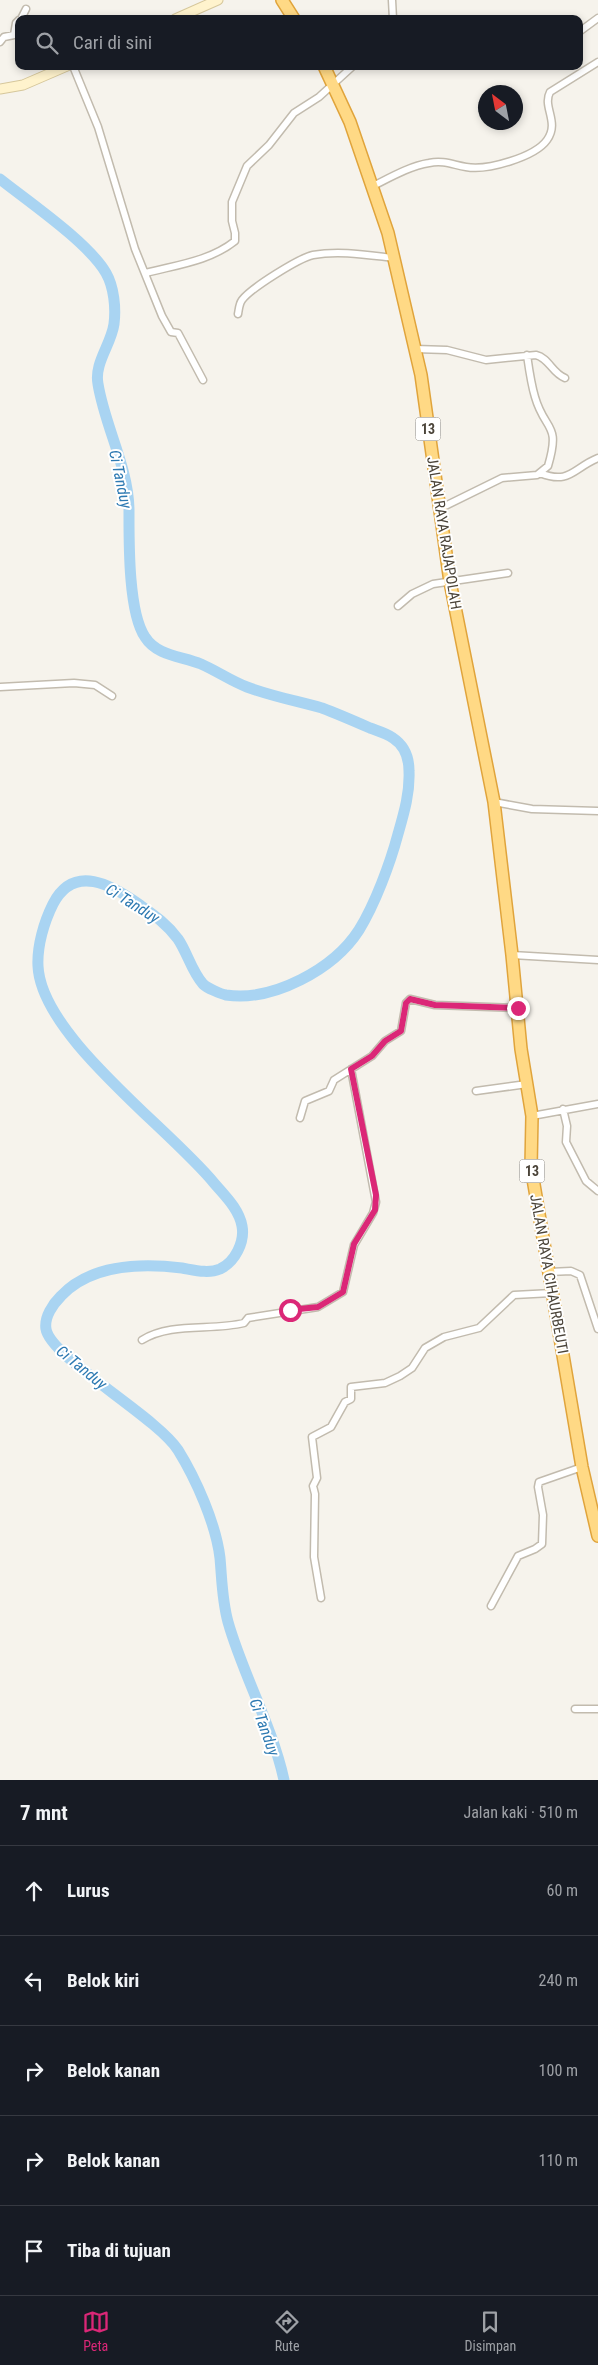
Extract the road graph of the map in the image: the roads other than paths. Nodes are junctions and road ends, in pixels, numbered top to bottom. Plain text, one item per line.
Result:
1 (218, 0) edge
2 (282, 0) edge
3 (392, 0) edge
4 (26, 9) dead end
5 (23, 15) edge
6 (184, 15) edge
7 (291, 15) edge
8 (392, 15) edge
9 (598, 18) edge
10 (583, 29) edge
11 (15, 30) edge
12 (0, 42) edge
13 (598, 62) edge
14 (58, 70) edge
15 (75, 70) edge
16 (326, 70) edge
17 (349, 70) edge
18 (333, 85) junction
19 (0, 89) edge
20 (373, 186) junction
21 (394, 258) junction
22 (146, 273) junction
23 (238, 314) dead end
24 (415, 349) junction
25 (526, 355) junction
26 (565, 378) dead end
27 (204, 380) dead end
28 (598, 458) edge
29 (540, 473) junction
30 (439, 508) junction
31 (508, 573) dead end
32 (450, 582) junction
33 (398, 606) dead end
34 (0, 687) edge
35 (112, 696) dead end
36 (494, 802) junction
37 (598, 811) edge
38 (512, 955) junction
39 (598, 960) edge
40 (518, 1008) junction
41 (351, 1069) junction
42 (527, 1084) junction
43 (476, 1091) dead end
44 (598, 1104) edge
45 (563, 1109) junction
46 (532, 1116) junction
47 (300, 1118) dead end
48 (598, 1191) edge
49 (549, 1272) junction
50 (552, 1292) junction
51 (598, 1330) edge
52 (142, 1340) dead end
53 (582, 1467) junction
54 (598, 1536) edge
55 (321, 1598) dead end
56 (491, 1606) dead end
57 (575, 1709) dead end
58 (598, 1709) edge

1 - 6 main road
2 - 7 highway
3 - 8 street
4 - 5 street
9 - 10 street
11 - 12 street
13 - 20 street
14 - 19 main road
15 - 22 street
16 - 18 highway, JALAN RAYA RAJAPOLAH / 13
17 - 18 street
18 - 20 highway, JALAN RAYA RAJAPOLAH / 13
18 - 22 street
20 - 21 highway, JALAN RAYA RAJAPOLAH / 13
21 - 23 street
21 - 24 highway, JALAN RAYA RAJAPOLAH / 13
22 - 27 street
24 - 25 street
24 - 30 highway, JALAN RAYA RAJAPOLAH / 13
25 - 26 street
25 - 29 street
28 - 29 street
29 - 30 street
30 - 32 highway, JALAN RAYA RAJAPOLAH / 13
31 - 32 street
32 - 33 street
32 - 36 highway, JALAN RAYA RAJAPOLAH / 13
34 - 35 street
36 - 37 street
36 - 38 highway, JALAN RAYA CIHAURBEUTI / 13
38 - 39 street
38 - 40 highway, JALAN RAYA CIHAURBEUTI / 13
40 - 41 street
40 - 42 highway, JALAN RAYA CIHAURBEUTI / 13
41 - 47 street
41 - 52 street
42 - 43 street
42 - 46 highway, JALAN RAYA CIHAURBEUTI / 13
44 - 45 street
45 - 46 street
45 - 48 street
46 - 49 highway, JALAN RAYA CIHAURBEUTI / 13
49 - 50 highway, JALAN RAYA CIHAURBEUTI / 13
49 - 51 street
50 - 53 highway, JALAN RAYA CIHAURBEUTI / 13
50 - 55 street
53 - 54 highway, JALAN RAYA CIHAURBEUTI / 13
53 - 56 street
57 - 58 street

